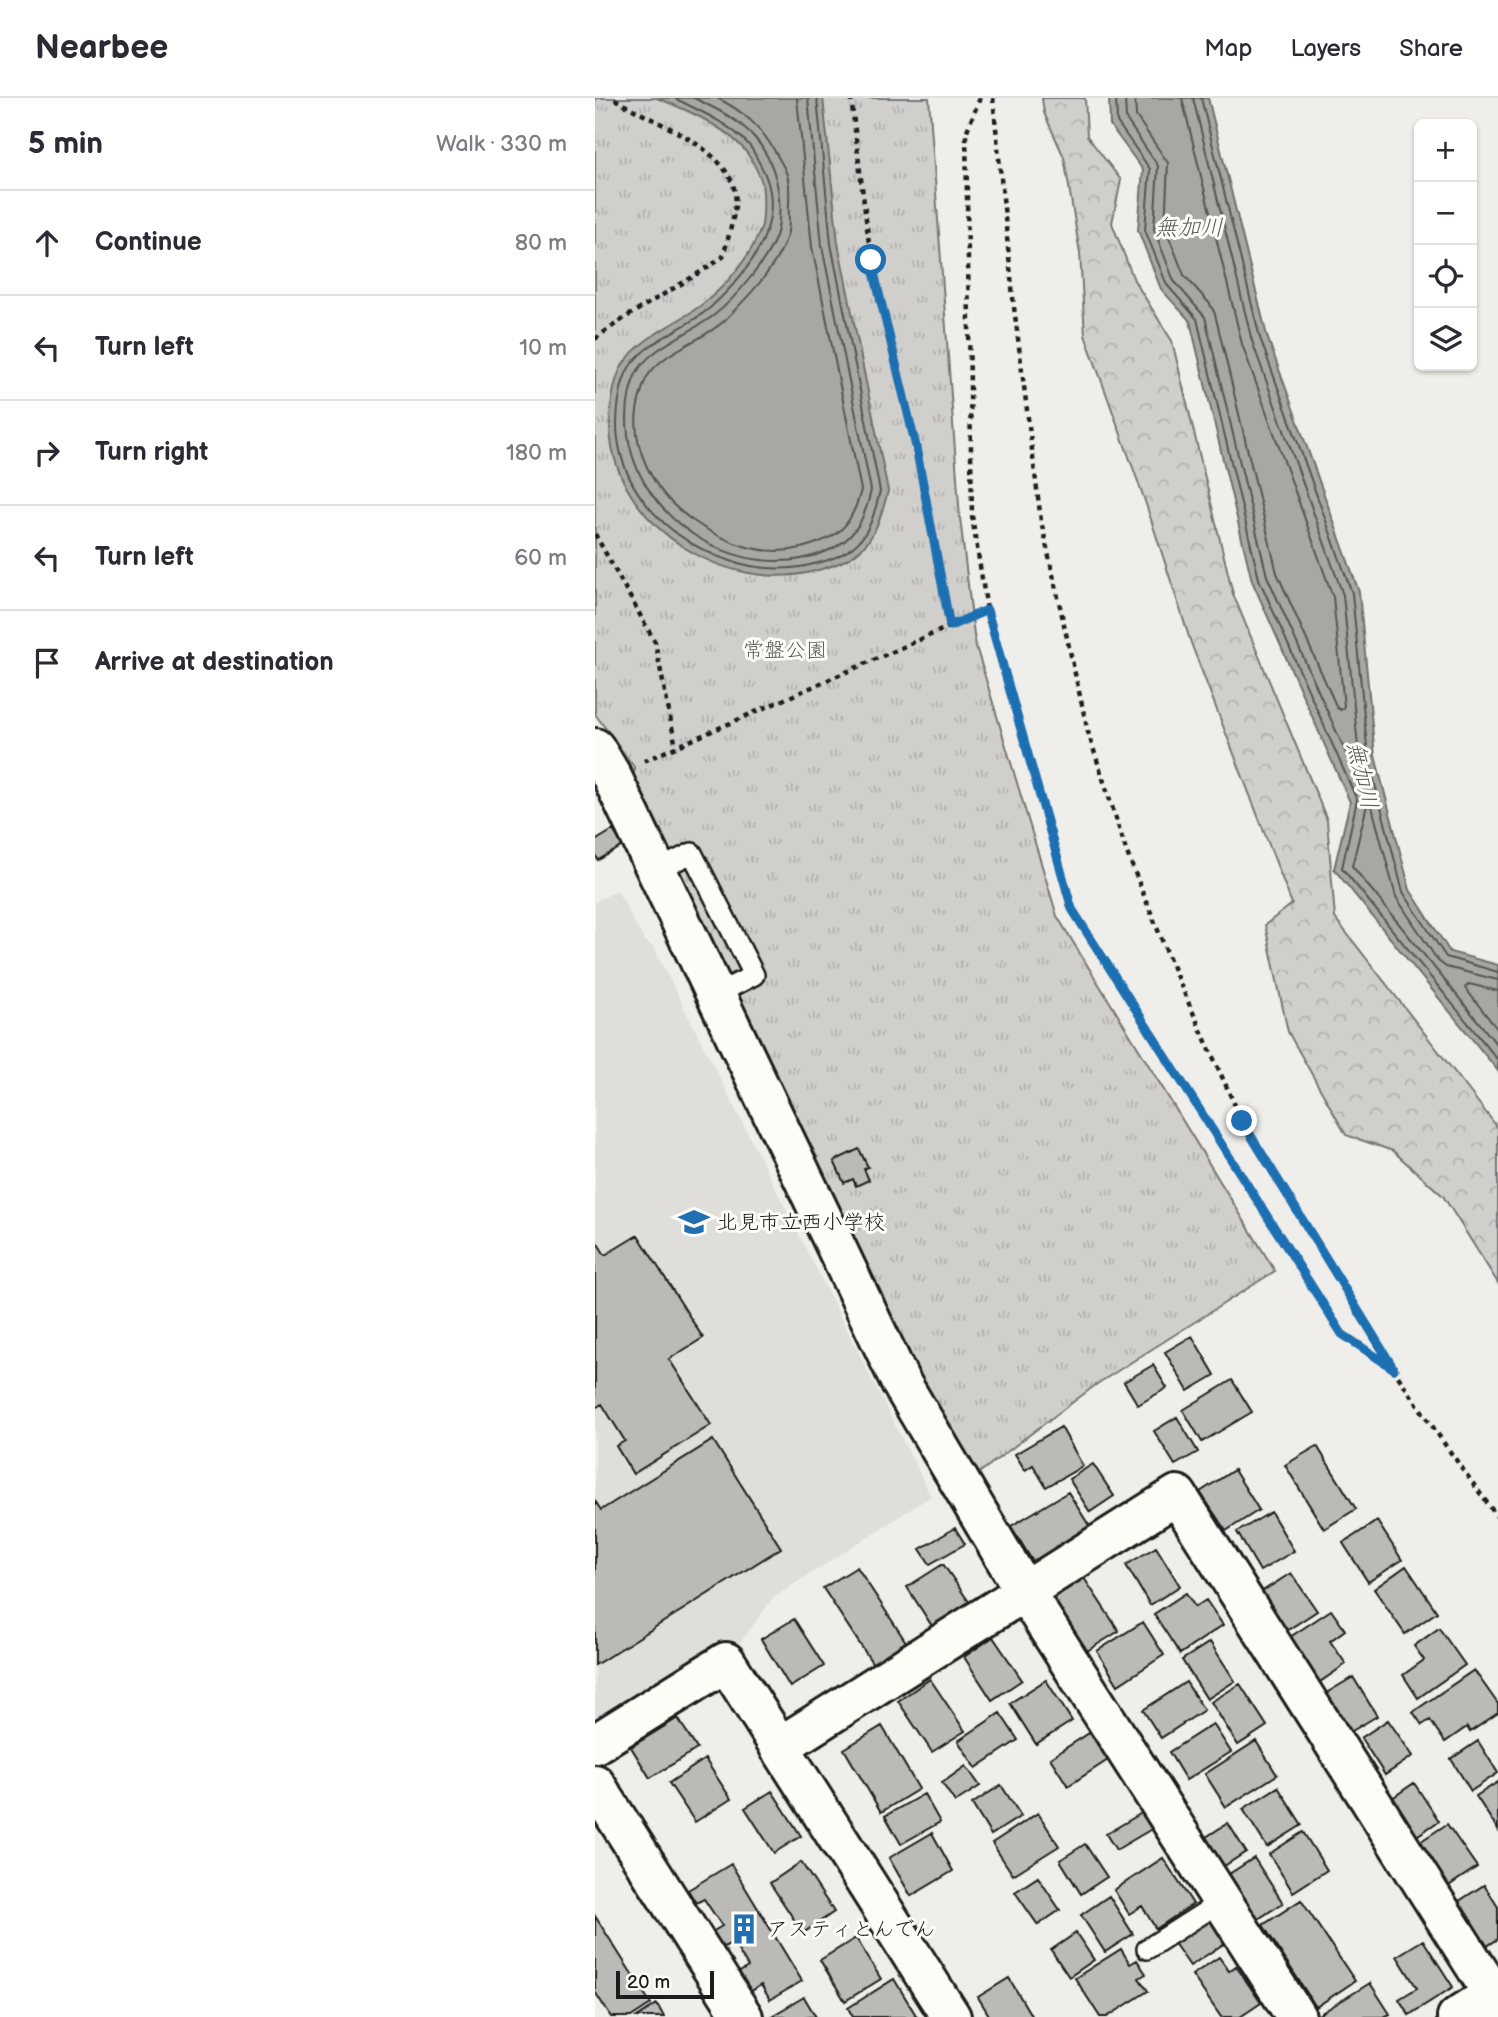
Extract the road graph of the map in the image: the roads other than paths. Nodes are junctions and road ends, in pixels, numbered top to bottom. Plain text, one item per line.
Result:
1 (603, 761) edge
2 (1025, 1592) junction
3 (599, 1733) edge
4 (779, 1747) junction
5 (595, 1784) edge
6 (1222, 1901) junction
7 (1147, 1949) dead end
8 (1496, 1996) edge
9 (743, 2017) edge
10 (951, 2017) edge
11 (1296, 2017) edge
12 (1457, 2017) edge

1 - 2 street
2 - 4 street
2 - 6 street
2 - 8 street
3 - 4 street
4 - 10 street
5 - 9 street
6 - 7 lane
6 - 11 street
8 - 12 street

